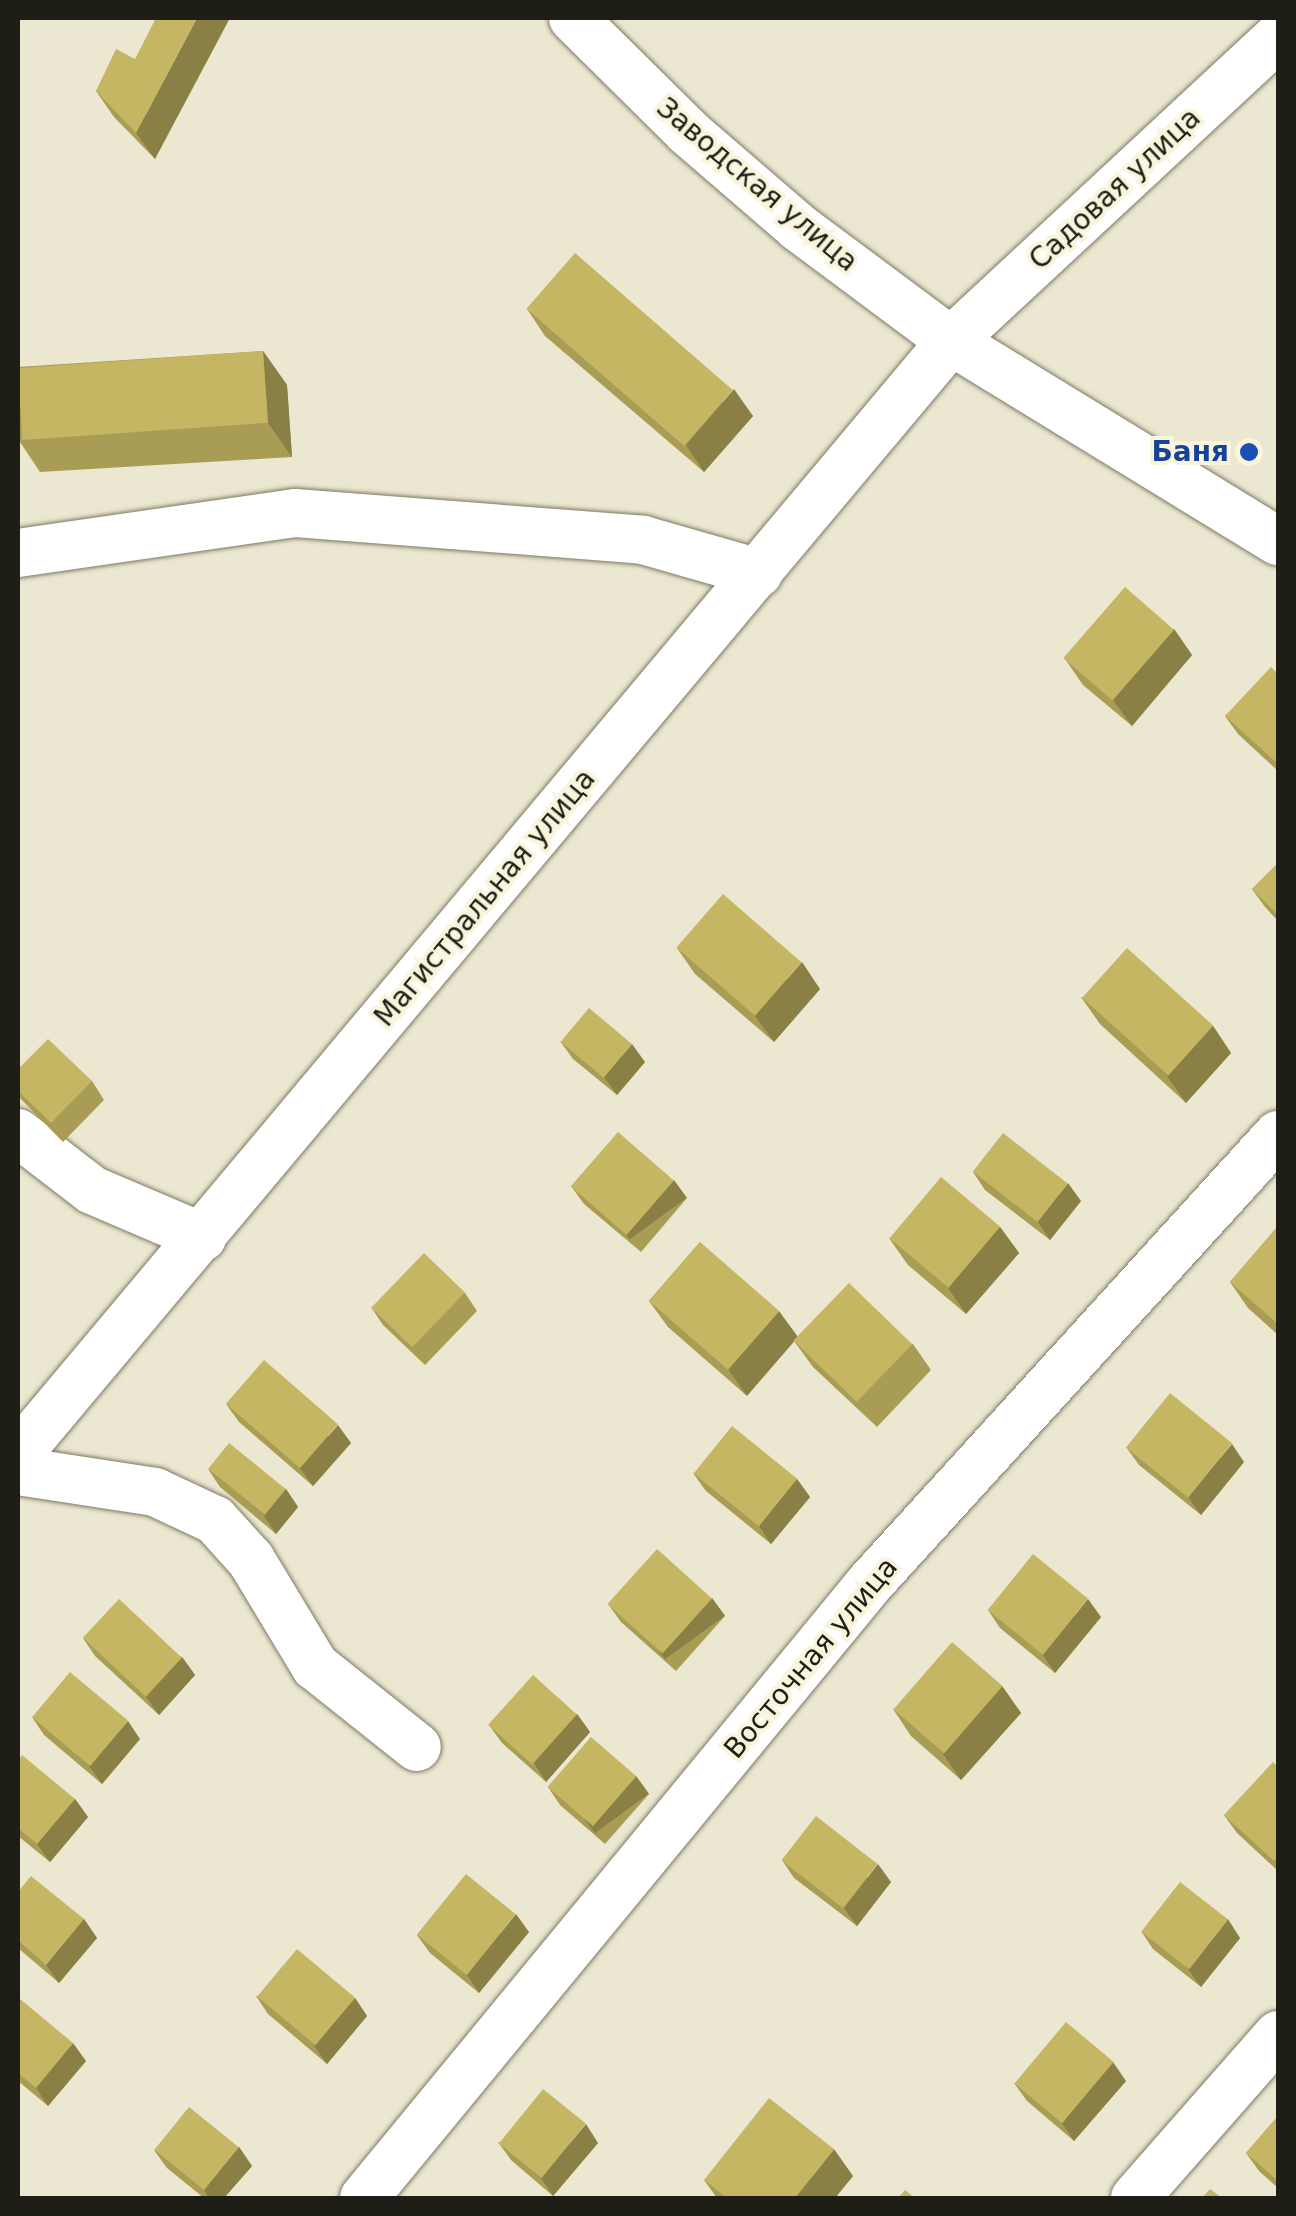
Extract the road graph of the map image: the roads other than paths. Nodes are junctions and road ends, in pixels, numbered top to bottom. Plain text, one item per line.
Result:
1 (573, 18) edge
2 (1278, 38) edge
3 (951, 340) junction
4 (1278, 542) edge
5 (18, 553) edge
6 (758, 573) junction
7 (18, 1133) edge
8 (1278, 1135) edge
9 (202, 1236) junction
10 (18, 1454) edge
11 (18, 1472) edge
12 (417, 1747) dead end
13 (1278, 2036) edge
14 (364, 2198) edge
15 (1135, 2198) edge

1 - 3 street, Заводская улица
2 - 3 street, Садовая улица
3 - 4 street, Заводская улица
3 - 6 street, Магистральная улица
5 - 6 street
6 - 9 street, Магистральная улица
7 - 9 street
8 - 14 street, Восточная улица
9 - 10 street, Магистральная улица
11 - 12 street
13 - 15 street

